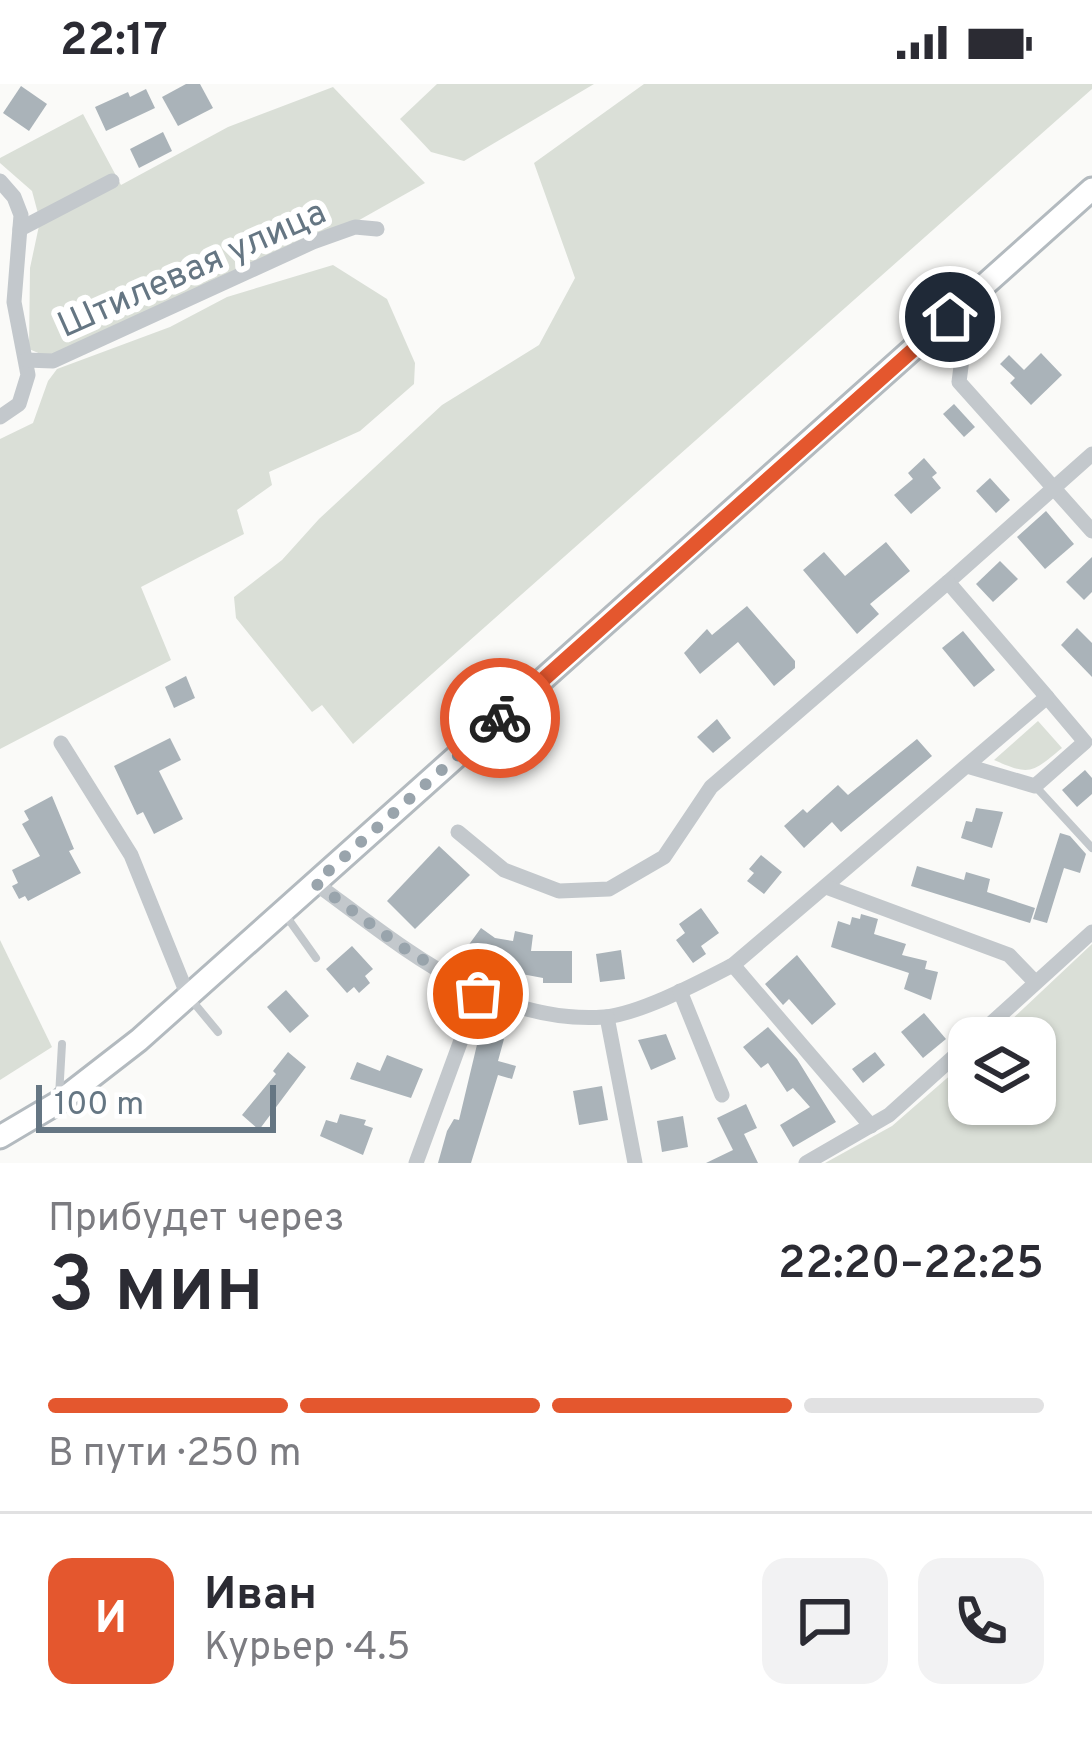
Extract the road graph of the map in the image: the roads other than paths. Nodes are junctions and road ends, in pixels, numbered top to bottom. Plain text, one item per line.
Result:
1 (0, 181) edge
2 (112, 181) dead end
3 (1092, 189) edge
4 (20, 229) junction
5 (377, 229) dead end
6 (950, 317) junction
7 (26, 360) junction
8 (0, 417) edge
9 (1092, 454) edge
10 (1053, 489) junction
11 (1092, 531) edge
12 (948, 582) junction
13 (1047, 698) junction
14 (61, 743) dead end
15 (967, 766) junction
16 (1035, 786) junction
17 (458, 832) dead end
18 (1092, 848) edge
19 (315, 883) junction
20 (826, 887) junction
21 (283, 911) junction
22 (1092, 932) edge
23 (316, 958) dead end
24 (733, 965) junction
25 (1035, 982) junction
26 (680, 992) junction
27 (478, 994) junction
28 (188, 996) junction
29 (607, 1017) junction
30 (998, 1017) edge
31 (218, 1032) dead end
32 (62, 1044) dead end
33 (948, 1061) edge
34 (722, 1095) dead end
35 (59, 1102) junction
36 (871, 1126) junction
37 (0, 1137) edge
38 (416, 1163) edge
39 (635, 1163) edge
40 (806, 1163) edge

1 - 4 street
2 - 4 street
3 - 6 main road
4 - 7 street
5 - 7 street, Штилевая улица
6 - 10 street
6 - 19 main road
7 - 8 street, Штилевая улица
9 - 10 street
10 - 11 street
10 - 12 street
12 - 13 street
12 - 17 street
13 - 15 street
13 - 16 street
14 - 28 street
15 - 16 street
15 - 20 street
16 - 18 lane
19 - 21 main road
19 - 27 street
20 - 24 street
20 - 25 street
21 - 23 lane
21 - 28 main road
22 - 25 street
24 - 26 street
24 - 36 street
25 - 30 street
26 - 29 street
26 - 34 street
27 - 29 street
27 - 38 street
28 - 31 lane
28 - 35 main road
29 - 39 street
32 - 35 lane
33 - 36 street
35 - 37 main road
36 - 40 street

